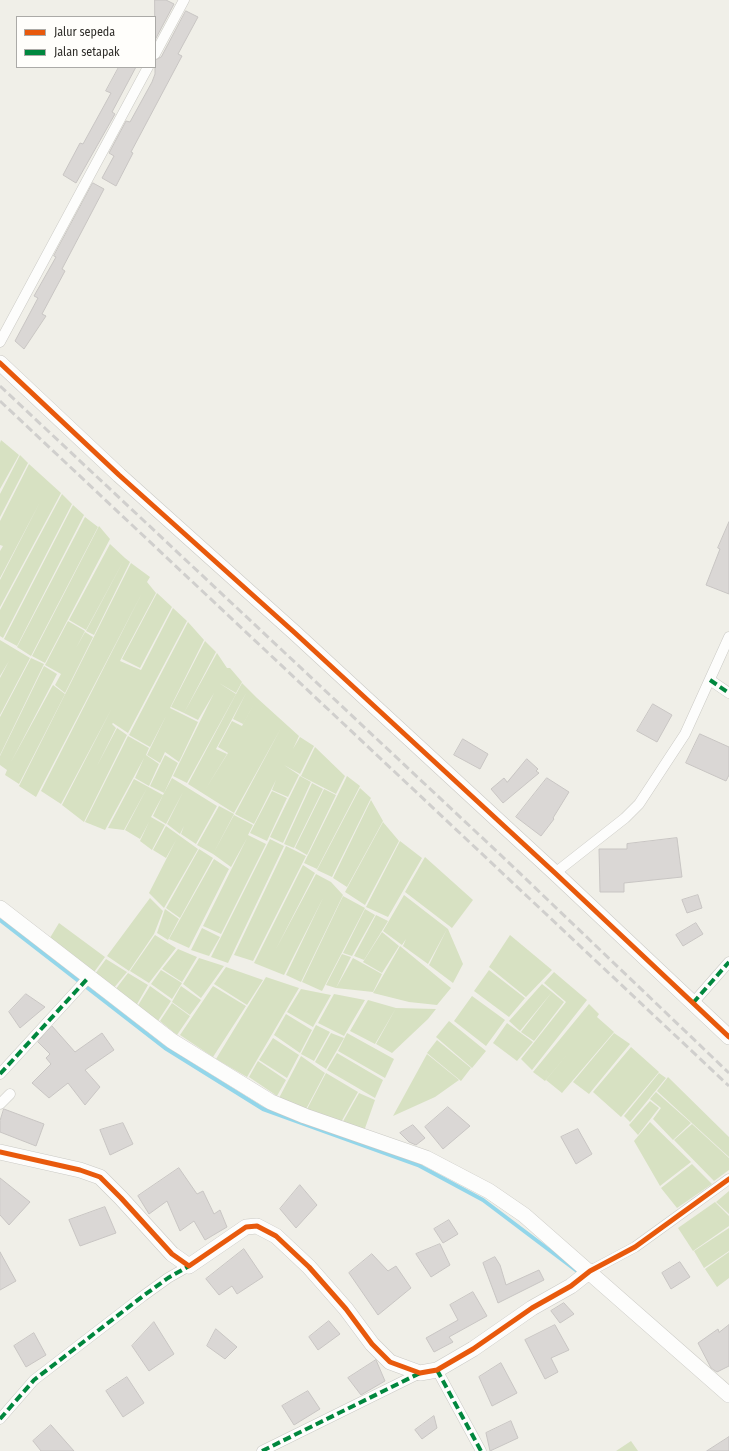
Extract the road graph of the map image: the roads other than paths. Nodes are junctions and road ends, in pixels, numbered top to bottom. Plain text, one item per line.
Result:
1 (184, 0) edge
2 (156, 52) edge
3 (147, 68) edge
4 (0, 342) edge
5 (0, 363) edge
6 (729, 637) edge
7 (710, 680) junction
8 (729, 693) edge
9 (555, 873) junction
10 (0, 908) edge
11 (729, 962) edge
12 (87, 978) junction
13 (693, 1003) junction
14 (729, 1037) edge
15 (0, 1074) edge
16 (10, 1094) dead end
17 (0, 1104) edge
18 (0, 1152) edge
19 (729, 1179) edge
20 (189, 1266) junction
21 (588, 1273) junction
22 (437, 1370) junction
23 (420, 1373) junction
24 (729, 1395) edge
25 (0, 1419) edge
26 (262, 1451) edge
27 (481, 1451) edge

1 - 2 street
3 - 4 street
5 - 9 street
6 - 7 street
7 - 8 street
7 - 9 street
9 - 13 street
10 - 12 street
11 - 13 street
12 - 15 street
12 - 21 street
13 - 14 street
16 - 17 street
18 - 20 street
19 - 21 street
20 - 23 street
20 - 25 street
21 - 22 street
21 - 24 street
22 - 23 street
22 - 27 street
23 - 26 street

